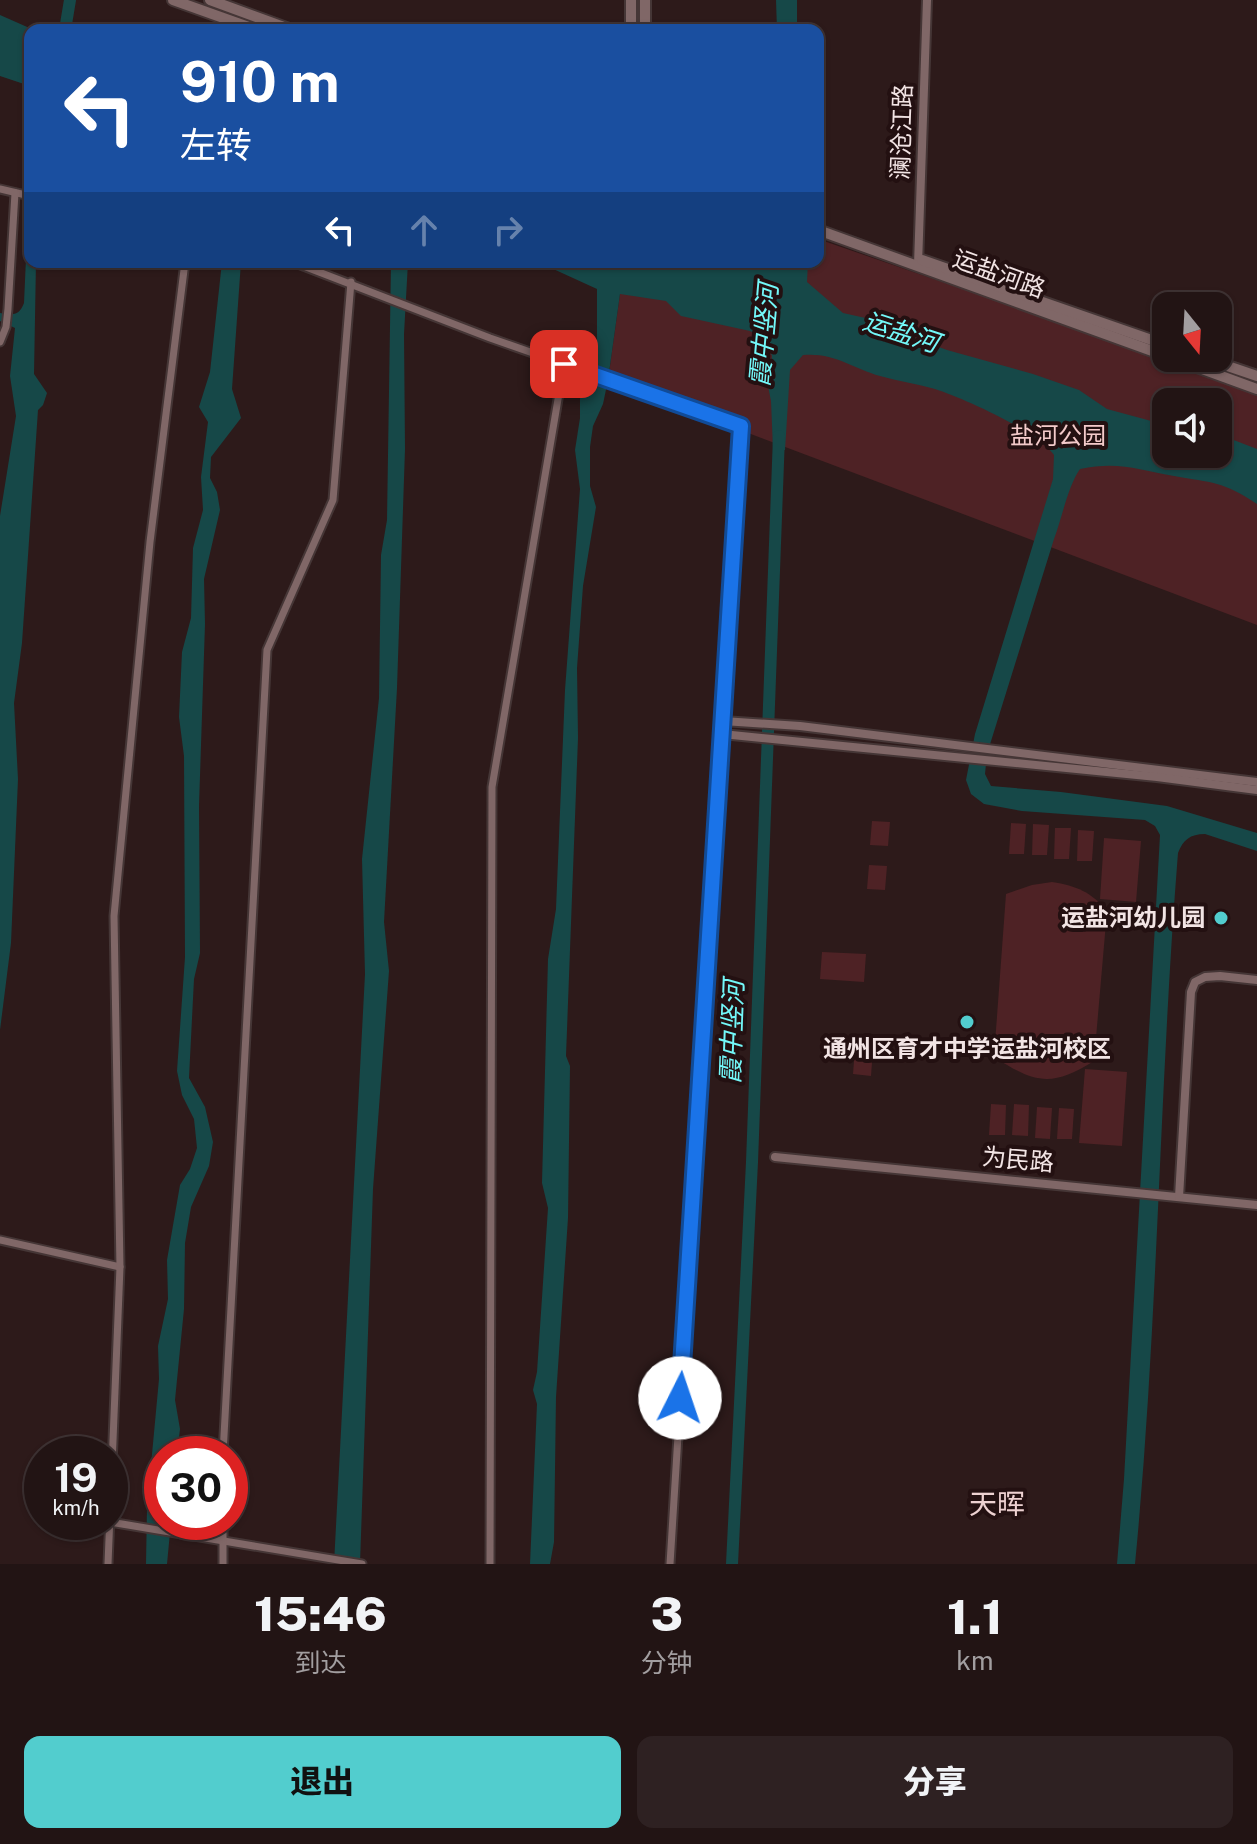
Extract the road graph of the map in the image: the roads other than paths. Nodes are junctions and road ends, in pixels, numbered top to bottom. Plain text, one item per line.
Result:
1 (173, 0) edge
2 (210, 0) edge
3 (631, 0) edge
4 (645, 0) edge
5 (927, 0) edge
6 (240, 24) edge
7 (276, 24) edge
8 (631, 24) edge
9 (645, 24) edge
10 (0, 189) edge
11 (15, 193) junction
12 (24, 194) edge
13 (824, 225) edge
14 (824, 232) edge
15 (918, 262) junction
16 (184, 268) edge
17 (310, 268) edge
18 (351, 282) junction
19 (1152, 340) edge
20 (0, 342) edge
21 (1152, 351) edge
22 (564, 364) junction
23 (1232, 368) edge
24 (1210, 372) edge
25 (1257, 376) edge
26 (1257, 389) edge
27 (723, 721) junction
28 (722, 734) junction
29 (1257, 782) edge
30 (1257, 790) edge
31 (1257, 980) edge
32 (775, 1157) dead end
33 (1179, 1197) junction
34 (1257, 1205) edge
35 (0, 1240) edge
36 (120, 1267) junction
37 (113, 1436) edge
38 (224, 1436) edge
39 (109, 1540) edge
40 (223, 1540) joint
41 (108, 1564) edge
42 (223, 1564) edge
43 (362, 1564) edge
44 (490, 1564) edge
45 (670, 1564) edge

1 - 6 main road
2 - 7 main road
3 - 8 main road
4 - 9 main road
5 - 15 street, 澜沧江路
10 - 11 street
11 - 12 street
11 - 20 street
13 - 15 main road, 运盐河路
14 - 15 main road, 运盐河路
15 - 19 main road, 运盐河路
15 - 21 main road, 运盐河路
16 - 36 street
17 - 18 street
18 - 22 street
18 - 38 street
22 - 27 street
22 - 44 street
23 - 25 main road
24 - 26 main road
27 - 28 street
27 - 29 street
28 - 30 street
28 - 45 street
31 - 33 street
32 - 33 street, 为民路
33 - 34 street, 为民路
35 - 36 street
36 - 37 street
39 - 41 street
40 - 42 street
40 - 43 street

